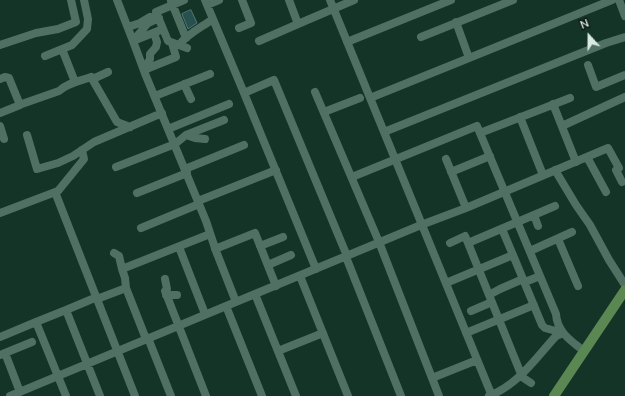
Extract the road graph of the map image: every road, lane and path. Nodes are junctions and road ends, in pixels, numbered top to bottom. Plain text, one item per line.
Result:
1 (71, 0) edge
2 (84, 0) edge
3 (116, 0) edge
4 (184, 0) edge
5 (219, 0) edge
6 (242, 0) edge
7 (289, 0) edge
8 (354, 0) edge
9 (451, 0) edge
10 (513, 0) edge
11 (612, 0) edge
12 (619, 0) edge
13 (172, 2) edge
14 (206, 2) edge
15 (332, 4) edge
16 (157, 15) junction
17 (625, 16) edge
18 (213, 19) junction
19 (456, 22) junction
20 (298, 24) junction
21 (128, 27) junction
22 (239, 28) dead end
23 (163, 29) junction
24 (154, 33) junction
25 (421, 37) dead end
26 (625, 37) edge
27 (186, 38) junction
28 (133, 41) junction
29 (259, 41) dead end
30 (347, 42) junction
31 (0, 45) edge
32 (179, 46) junction
33 (62, 50) junction
34 (45, 56) dead end
35 (469, 58) junction
36 (588, 65) dead end
37 (144, 70) junction
38 (108, 72) dead end
39 (210, 74) dead end
40 (625, 75) edge
41 (91, 77) junction
42 (0, 79) edge
43 (75, 82) junction
44 (184, 84) junction
45 (315, 92) dead end
46 (244, 93) junction
47 (155, 96) junction
48 (625, 97) edge
49 (360, 98) dead end
50 (370, 98) junction
51 (570, 98) dead end
52 (191, 99) dead end
53 (229, 104) dead end
54 (554, 104) junction
55 (19, 105) junction
56 (324, 112) junction
57 (0, 113) edge
58 (162, 113) junction
59 (520, 117) junction
60 (224, 120) dead end
61 (0, 126) edge
62 (562, 126) junction
63 (119, 128) junction
64 (168, 129) junction
65 (384, 132) junction
66 (480, 133) junction
67 (27, 135) dead end
68 (186, 135) junction
69 (4, 139) dead end
70 (206, 140) dead end
71 (175, 144) junction
72 (244, 145) dead end
73 (82, 150) junction
74 (490, 156) junction
75 (587, 157) junction
76 (395, 159) junction
77 (446, 159) dead end
78 (576, 162) junction
79 (116, 167) dead end
80 (276, 170) junction
81 (555, 170) junction
82 (186, 171) junction
83 (451, 172) junction
84 (543, 175) junction
85 (352, 177) junction
86 (622, 182) dead end
87 (505, 191) junction
88 (55, 192) junction
89 (606, 192) dead end
90 (137, 193) dead end
91 (199, 203) junction
92 (555, 206) dead end
93 (466, 208) junction
94 (0, 212) edge
95 (534, 215) junction
96 (518, 222) junction
97 (421, 225) junction
98 (538, 226) dead end
99 (141, 228) dead end
100 (502, 228) junction
101 (572, 232) dead end
102 (210, 234) junction
103 (283, 236) dead end
104 (558, 238) junction
105 (379, 242) junction
106 (450, 243) dead end
107 (468, 243) junction
108 (260, 246) junction
109 (178, 247) junction
110 (216, 249) junction
111 (530, 251) junction
112 (114, 253) dead end
113 (291, 255) dead end
114 (513, 255) junction
115 (346, 257) junction
116 (268, 265) junction
117 (122, 269) junction
118 (316, 269) junction
119 (479, 270) junction
120 (300, 276) junction
121 (540, 276) junction
122 (165, 279) dead end
123 (524, 281) junction
124 (446, 283) junction
125 (625, 285) edge
126 (276, 286) junction
127 (578, 286) dead end
128 (126, 288) junction
129 (625, 290) edge
130 (166, 294) junction
131 (256, 294) junction
132 (177, 295) dead end
133 (97, 298) junction
134 (491, 299) junction
135 (625, 299) edge
136 (236, 302) junction
137 (534, 305) junction
138 (226, 306) junction
139 (66, 310) junction
140 (471, 311) dead end
141 (206, 314) junction
142 (500, 320) junction
143 (36, 322) junction
144 (178, 326) junction
145 (563, 332) junction
146 (323, 333) junction
147 (466, 334) junction
148 (0, 337) edge
149 (147, 338) junction
150 (32, 342) dead end
151 (118, 351) junction
152 (278, 351) junction
153 (584, 351) junction
154 (2, 354) edge
155 (477, 360) junction
156 (580, 362) junction
157 (88, 364) junction
158 (521, 375) junction
159 (58, 376) junction
160 (432, 378) junction
161 (531, 383) dead end
162 (14, 395) edge
163 (66, 396) edge
164 (100, 396) edge
165 (135, 396) edge
166 (169, 396) edge
167 (206, 396) edge
168 (262, 396) edge
169 (296, 396) edge
170 (348, 396) edge
171 (401, 396) edge
172 (439, 396) edge
173 (491, 396) edge
174 (554, 396) edge
175 (560, 396) edge

1 - 31 street
2 - 33 street
3 - 21 street
4 - 13 street
5 - 14 street
6 - 22 street
7 - 20 street
8 - 15 street
9 - 30 street
10 - 19 street
11 - 35 street
12 - 17 street
13 - 16 street
13 - 27 street
14 - 18 street
15 - 20 street
15 - 30 street
16 - 21 street
16 - 23 street
16 - 28 street
18 - 27 street
18 - 46 street
19 - 25 street
19 - 35 street
20 - 29 street
21 - 28 street
23 - 24 street
23 - 32 street
24 - 28 street
24 - 37 street
26 - 65 street
27 - 32 street
28 - 37 street
30 - 50 street
32 - 37 street
33 - 34 street
33 - 43 street
35 - 50 street
36 - 40 street
37 - 47 street
38 - 41 street
39 - 44 street
41 - 43 street
41 - 63 street
42 - 55 street
43 - 55 street
44 - 47 street
44 - 52 street
45 - 56 street
46 - 80 street
46 - 115 street
47 - 58 street
48 - 62 street
49 - 56 street
50 - 65 street
51 - 54 street
53 - 64 street
54 - 59 street
54 - 62 street
55 - 57 street
56 - 85 street
58 - 63 street
58 - 64 street
59 - 66 street
59 - 84 street
60 - 68 street
61 - 69 street
62 - 78 street
63 - 73 street
64 - 71 street
65 - 76 street
66 - 74 street
66 - 76 street
67 - 73 street
68 - 70 street
68 - 71 street
71 - 79 street
71 - 82 street
72 - 82 street
73 - 88 street
74 - 83 street
74 - 87 street
75 - 78 street
75 - 86 street
75 - 89 street
76 - 85 street
76 - 97 street
77 - 83 street
78 - 81 street
80 - 91 street
80 - 118 street
81 - 84 street
81 - 125 street
82 - 90 street
82 - 91 street
83 - 93 street
84 - 87 street
85 - 105 street
87 - 93 street
87 - 96 street
88 - 94 street
88 - 133 street
91 - 99 street
91 - 102 street
92 - 95 street
93 - 97 street
95 - 96 street
95 - 98 street
96 - 100 street
96 - 111 street
97 - 105 street
97 - 124 street
100 - 107 street
100 - 114 street
101 - 104 street
102 - 109 street
102 - 110 street
103 - 108 street
104 - 111 street
104 - 127 street
105 - 115 street
105 - 160 street
106 - 107 street
107 - 119 street
108 - 110 street
108 - 116 street
109 - 117 street
109 - 141 street
110 - 136 street
111 - 121 street
112 - 117 street
113 - 116 street
114 - 119 street
114 - 123 street
115 - 118 street
115 - 171 street
116 - 126 street
117 - 128 street
118 - 120 street
119 - 124 street
119 - 134 street
120 - 126 street
120 - 146 street
121 - 123 street
121 - 145 street
122 - 130 street
123 - 134 street
123 - 137 street
124 - 147 street
126 - 131 street
128 - 133 street
128 - 149 street
129 - 153 main road
130 - 132 street
130 - 144 street
131 - 136 street
131 - 152 street
133 - 139 street
133 - 151 street
134 - 140 street
134 - 142 street
135 - 156 main road
136 - 138 street
137 - 142 street
137 - 145 street
138 - 141 street
138 - 168 street
139 - 143 street
139 - 157 street
141 - 144 street
142 - 147 street
142 - 158 street
143 - 148 street
143 - 159 street
144 - 149 street
144 - 167 street
145 - 153 street
145 - 158 street
146 - 152 street
146 - 170 street
147 - 155 street
149 - 151 street
149 - 166 street
150 - 154 street
151 - 157 street
151 - 165 street
152 - 169 street
153 - 156 main road
154 - 162 street
155 - 160 street
155 - 173 street
156 - 174 main road
156 - 175 main road
157 - 159 street
157 - 164 street
158 - 161 street
158 - 173 street
159 - 162 street
159 - 163 street
160 - 172 street

